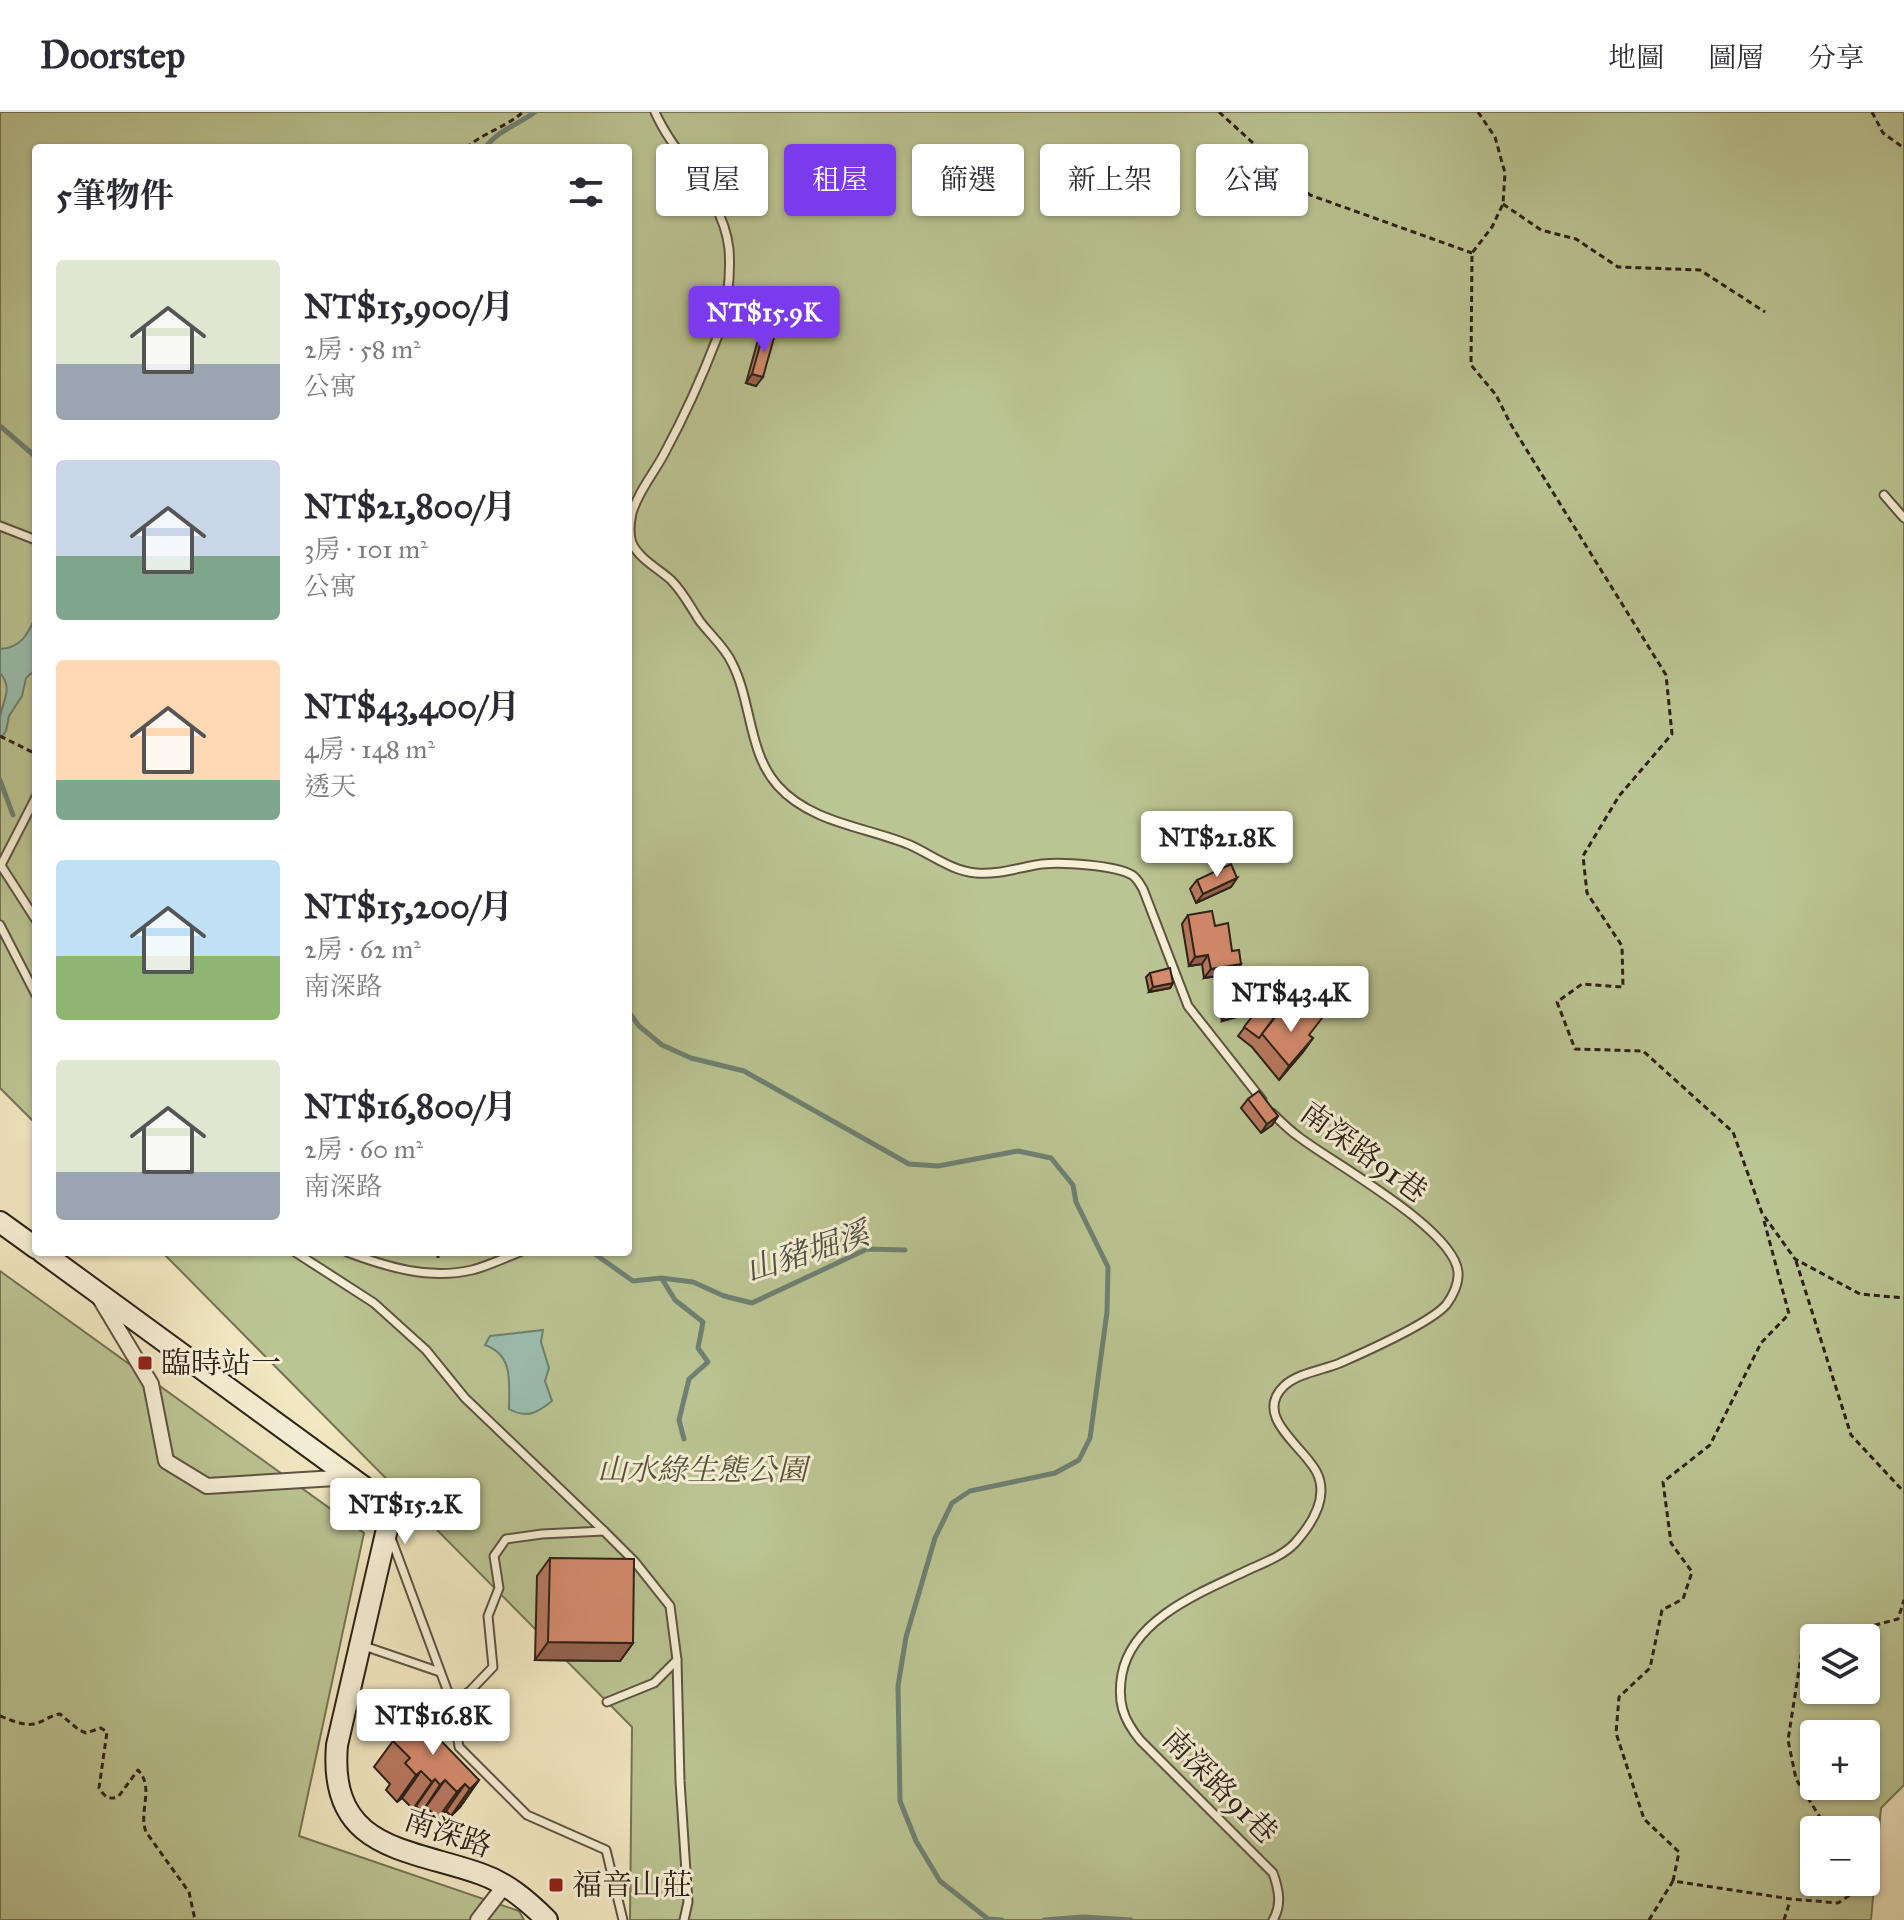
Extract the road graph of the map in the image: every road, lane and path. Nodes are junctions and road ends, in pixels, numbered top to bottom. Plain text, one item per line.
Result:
1 (523, 112) edge
2 (655, 112) edge
3 (1219, 112) edge
4 (1478, 112) edge
5 (1872, 112) edge
6 (471, 144) edge
7 (1904, 148) edge
8 (1503, 204) junction
9 (1472, 253) junction
10 (1765, 312) dead end
11 (1884, 495) dead end
12 (632, 518) edge
13 (1904, 518) edge
14 (0, 526) edge
15 (32, 538) edge
16 (632, 544) edge
17 (0, 736) edge
18 (32, 752) edge
19 (32, 805) edge
20 (1, 864) edge
21 (32, 914) edge
22 (0, 925) edge
23 (32, 987) edge
24 (1762, 1213) junction
25 (0, 1222) edge
26 (32, 1245) edge
27 (47, 1256) edge
28 (301, 1256) edge
29 (358, 1256) edge
30 (510, 1256) edge
31 (1795, 1259) junction
32 (94, 1290) junction
33 (1904, 1298) edge
34 (352, 1477) junction
35 (1904, 1492) edge
36 (387, 1529) junction
37 (604, 1531) junction
38 (1904, 1600) edge
39 (1879, 1624) edge
40 (362, 1645) junction
41 (677, 1660) junction
42 (1800, 1663) edge
43 (440, 1672) junction
44 (607, 1702) dead end
45 (452, 1703) junction
46 (0, 1716) edge
47 (1819, 1816) edge
48 (1673, 1881) junction
49 (505, 1885) junction
50 (1849, 1896) edge
51 (1791, 1899) junction
52 (195, 1920) edge
53 (478, 1920) edge
54 (547, 1920) edge
55 (623, 1920) edge
56 (684, 1920) edge
57 (1273, 1920) edge
58 (1649, 1920) edge
59 (1784, 1920) edge

1 - 6 path
2 - 12 lane, 南深路91巷
3 - 9 path
4 - 8 path
5 - 7 path
8 - 9 path
8 - 10 path
9 - 24 path
11 - 13 lane
14 - 15 lane
16 - 57 lane, 南深路91巷
17 - 18 path
19 - 20 lane
20 - 21 lane
22 - 23 lane
24 - 31 path
24 - 48 path
25 - 26 main road
27 - 32 main road
28 - 37 lane
29 - 30 lane
31 - 33 path
31 - 35 path
32 - 34 main road
32 - 34 street
34 - 36 main road
36 - 40 main road, 南深路
36 - 43 lane
37 - 41 lane
37 - 45 lane
38 - 39 path
40 - 43 lane
40 - 49 main road, 南深路
41 - 44 lane
41 - 56 lane
42 - 47 path
43 - 45 lane
45 - 55 lane
46 - 52 path
48 - 51 path
48 - 58 path
49 - 53 street
49 - 54 main road, 南深路
50 - 51 path
51 - 59 path

